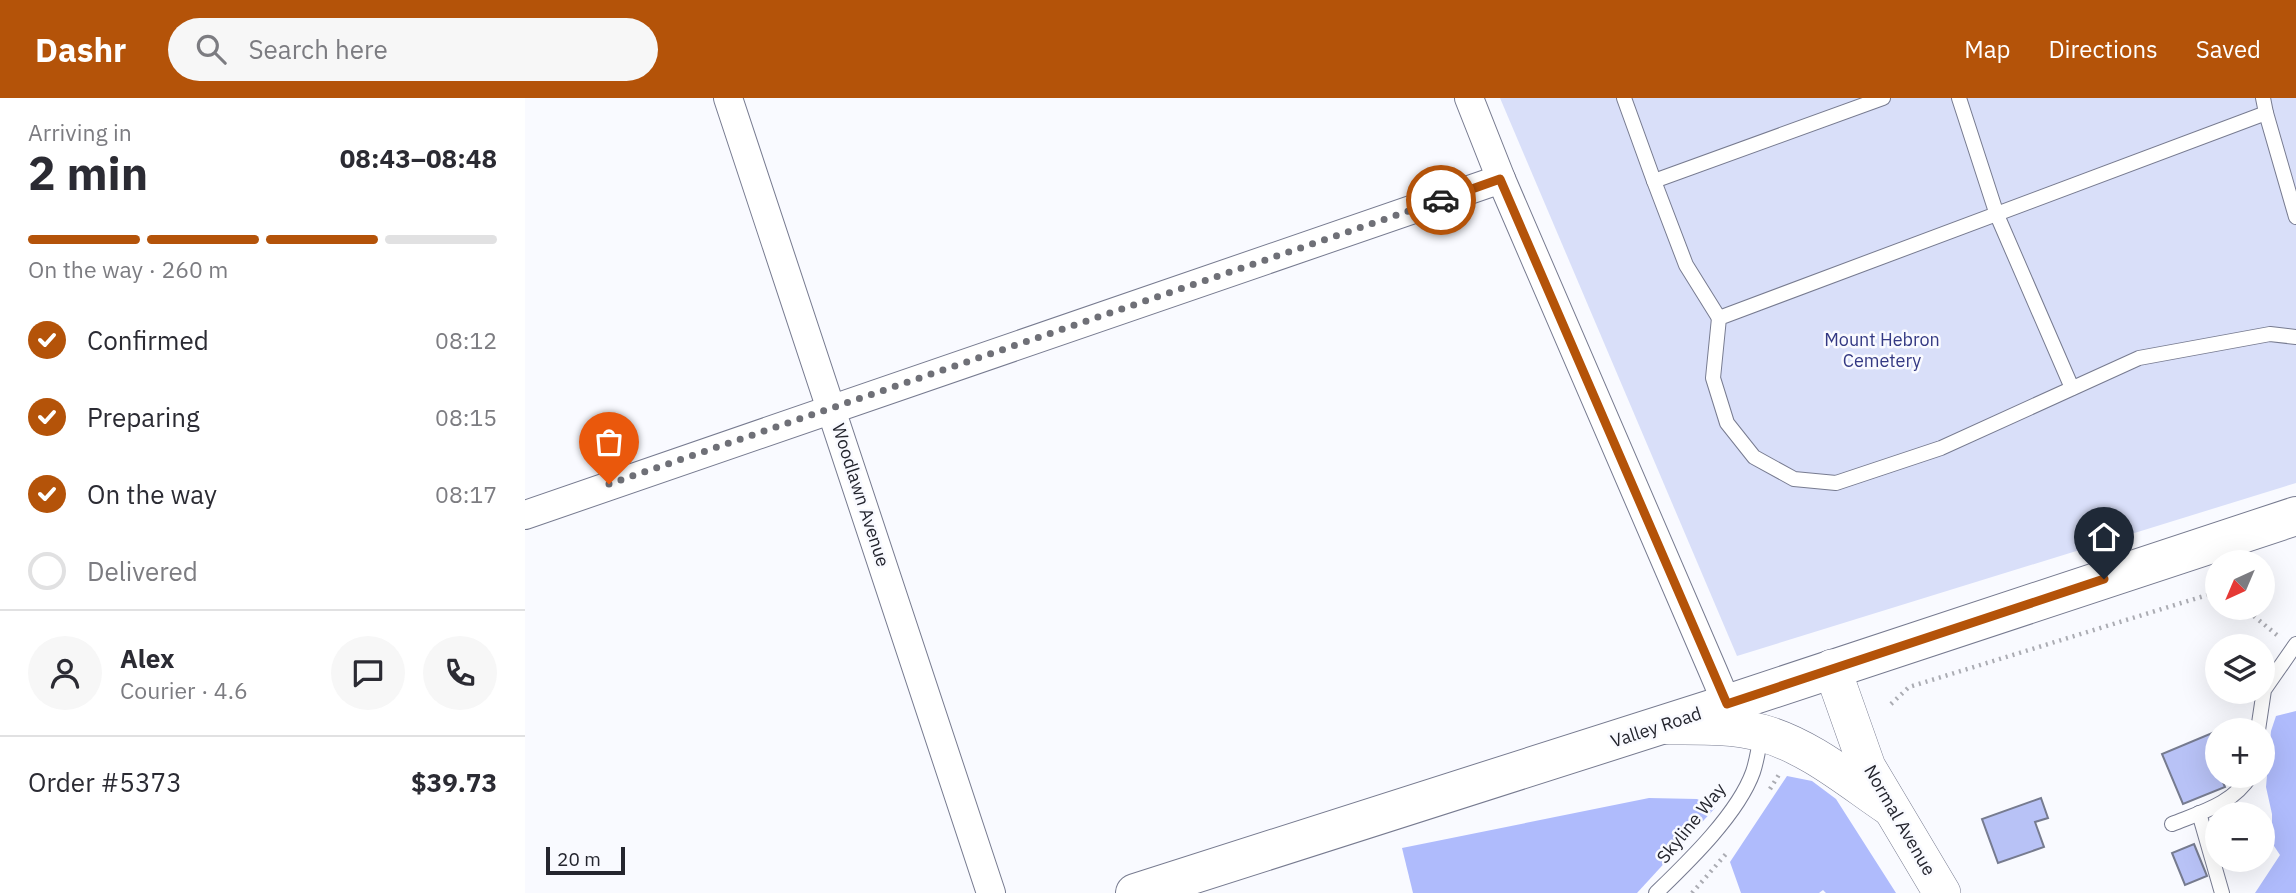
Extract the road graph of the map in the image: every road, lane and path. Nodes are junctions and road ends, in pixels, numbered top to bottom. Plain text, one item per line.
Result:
1 (728, 98) edge
2 (1469, 98) edge
3 (1624, 98) edge
4 (1883, 98) edge
5 (1959, 98) edge
6 (2263, 98) edge
7 (2266, 113) junction
8 (1500, 179) junction
9 (1654, 181) junction
10 (2293, 196) edge
11 (1997, 215) junction
12 (2296, 216) edge
13 (1719, 318) junction
14 (2296, 337) edge
15 (2072, 388) junction
16 (832, 407) junction
17 (525, 515) edge
18 (2296, 516) edge
19 (2205, 596) edge
20 (2259, 620) edge
21 (2269, 628) dead end
22 (2295, 647) edge
23 (1832, 668) junction
24 (1727, 704) junction
25 (1891, 704) dead end
26 (2260, 718) edge
27 (1658, 726) junction
28 (1762, 733) junction
29 (2243, 788) edge
30 (1889, 807) junction
31 (2199, 813) junction
32 (2172, 824) dead end
33 (991, 893) edge
34 (1135, 893) edge
35 (1656, 893) edge
36 (1942, 893) edge
37 (2222, 893) edge

1 - 16 street, Woodlawn Avenue
2 - 8 street
3 - 9 lane
4 - 9 lane
5 - 11 lane
6 - 7 lane
7 - 10 lane
7 - 11 lane
8 - 16 street
8 - 24 street
9 - 13 lane
10 - 12 lane
11 - 13 lane
11 - 15 lane
13 - 15 lane
14 - 15 lane
16 - 17 street
16 - 33 street, Woodlawn Avenue
18 - 23 main road, Valley Road
19 - 25 path
20 - 21 path
22 - 26 lane
23 - 24 main road, Valley Road
23 - 30 street, Normal Avenue
24 - 27 main road, Valley Road
24 - 28 street
27 - 28 street
27 - 34 main road, Valley Road
28 - 30 street
28 - 35 lane, Skyline Way
29 - 31 lane
30 - 36 street, Normal Avenue
31 - 32 lane
31 - 37 lane

